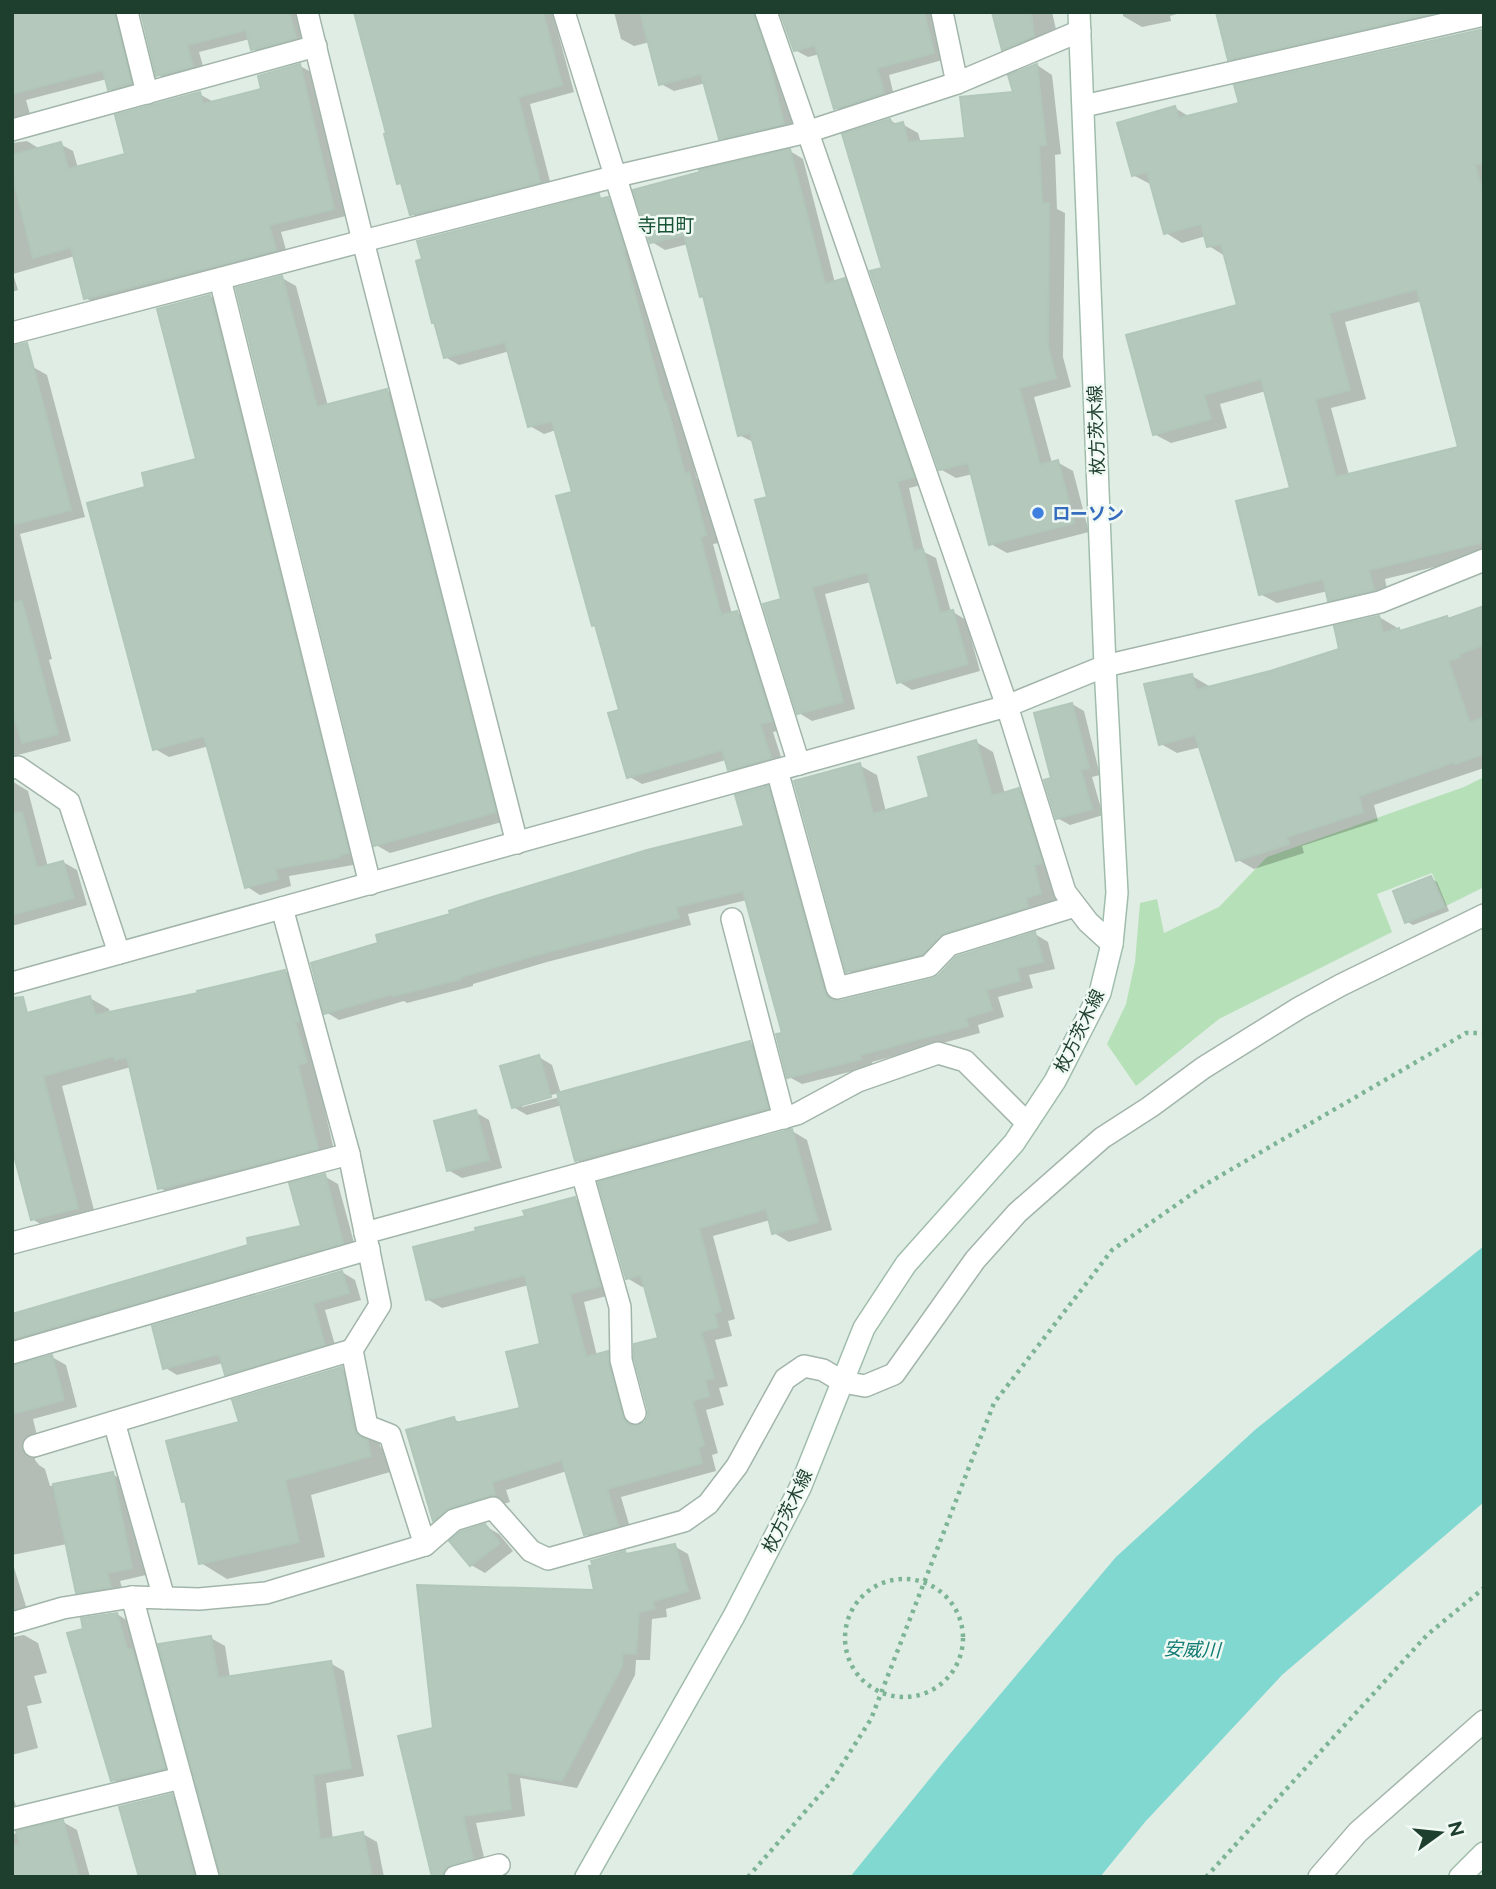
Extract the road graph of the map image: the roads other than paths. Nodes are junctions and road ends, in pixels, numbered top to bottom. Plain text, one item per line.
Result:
1 (127, 12) edge
2 (307, 12) edge
3 (564, 12) edge
4 (766, 12) edge
5 (942, 12) edge
6 (1484, 15) edge
7 (1080, 22) edge
8 (316, 46) junction
9 (957, 83) junction
10 (147, 93) junction
11 (1084, 106) junction
12 (12, 130) edge
13 (807, 132) junction
14 (617, 176) junction
15 (363, 240) junction
16 (220, 279) junction
17 (12, 333) edge
18 (1484, 560) edge
19 (1105, 666) junction
20 (1007, 706) junction
21 (799, 764) junction
22 (12, 768) edge
23 (777, 770) junction
24 (517, 842) junction
25 (370, 884) junction
26 (1076, 906) junction
27 (282, 908) junction
28 (1484, 915) edge
29 (732, 919) dead end
30 (1112, 944) junction
31 (118, 953) junction
32 (12, 983) edge
33 (784, 1118) junction
34 (1027, 1123) junction
35 (349, 1154) junction
36 (582, 1173) junction
37 (367, 1241) junction
38 (12, 1243) edge
39 (352, 1350) junction
40 (12, 1353) edge
41 (843, 1382) junction
42 (635, 1413) dead end
43 (114, 1422) junction
44 (34, 1446) dead end
45 (425, 1545) junction
46 (132, 1597) junction
47 (164, 1598) junction
48 (12, 1623) edge
49 (1484, 1721) edge
50 (181, 1778) junction
51 (12, 1819) edge
52 (1484, 1853) edge
53 (499, 1865) dead end
54 (208, 1877) edge
55 (456, 1877) edge
56 (586, 1877) edge
57 (1319, 1877) edge
58 (1460, 1877) edge

1 - 10 street
2 - 8 street
3 - 14 street
4 - 13 street
5 - 9 street
6 - 11 street
7 - 9 street
7 - 11 street, 枚方茨木線
8 - 10 street
8 - 15 street
9 - 13 street
10 - 12 street
11 - 19 street, 枚方茨木線
13 - 14 street
13 - 20 street
14 - 15 street
14 - 21 street
15 - 16 street
15 - 24 street
16 - 17 street
16 - 25 street
18 - 19 street
19 - 20 street
19 - 30 street, 枚方茨木線
20 - 21 street
20 - 26 street
21 - 23 street
22 - 31 street
23 - 24 street
23 - 26 street
24 - 25 street
25 - 27 street
26 - 30 street
27 - 31 street
27 - 35 street
28 - 41 street
29 - 33 street
30 - 34 street, 枚方茨木線
31 - 32 street
33 - 34 street
33 - 36 street
34 - 41 street, 枚方茨木線
35 - 37 street
35 - 38 street
36 - 37 street
36 - 42 street
37 - 39 street
37 - 40 street
39 - 43 street
39 - 45 street
41 - 45 street
41 - 56 street, 枚方茨木線
43 - 44 street
43 - 47 street
45 - 47 street
46 - 47 street
46 - 48 street
46 - 50 street
49 - 57 street
50 - 51 street
50 - 54 street
52 - 58 street
53 - 55 street

